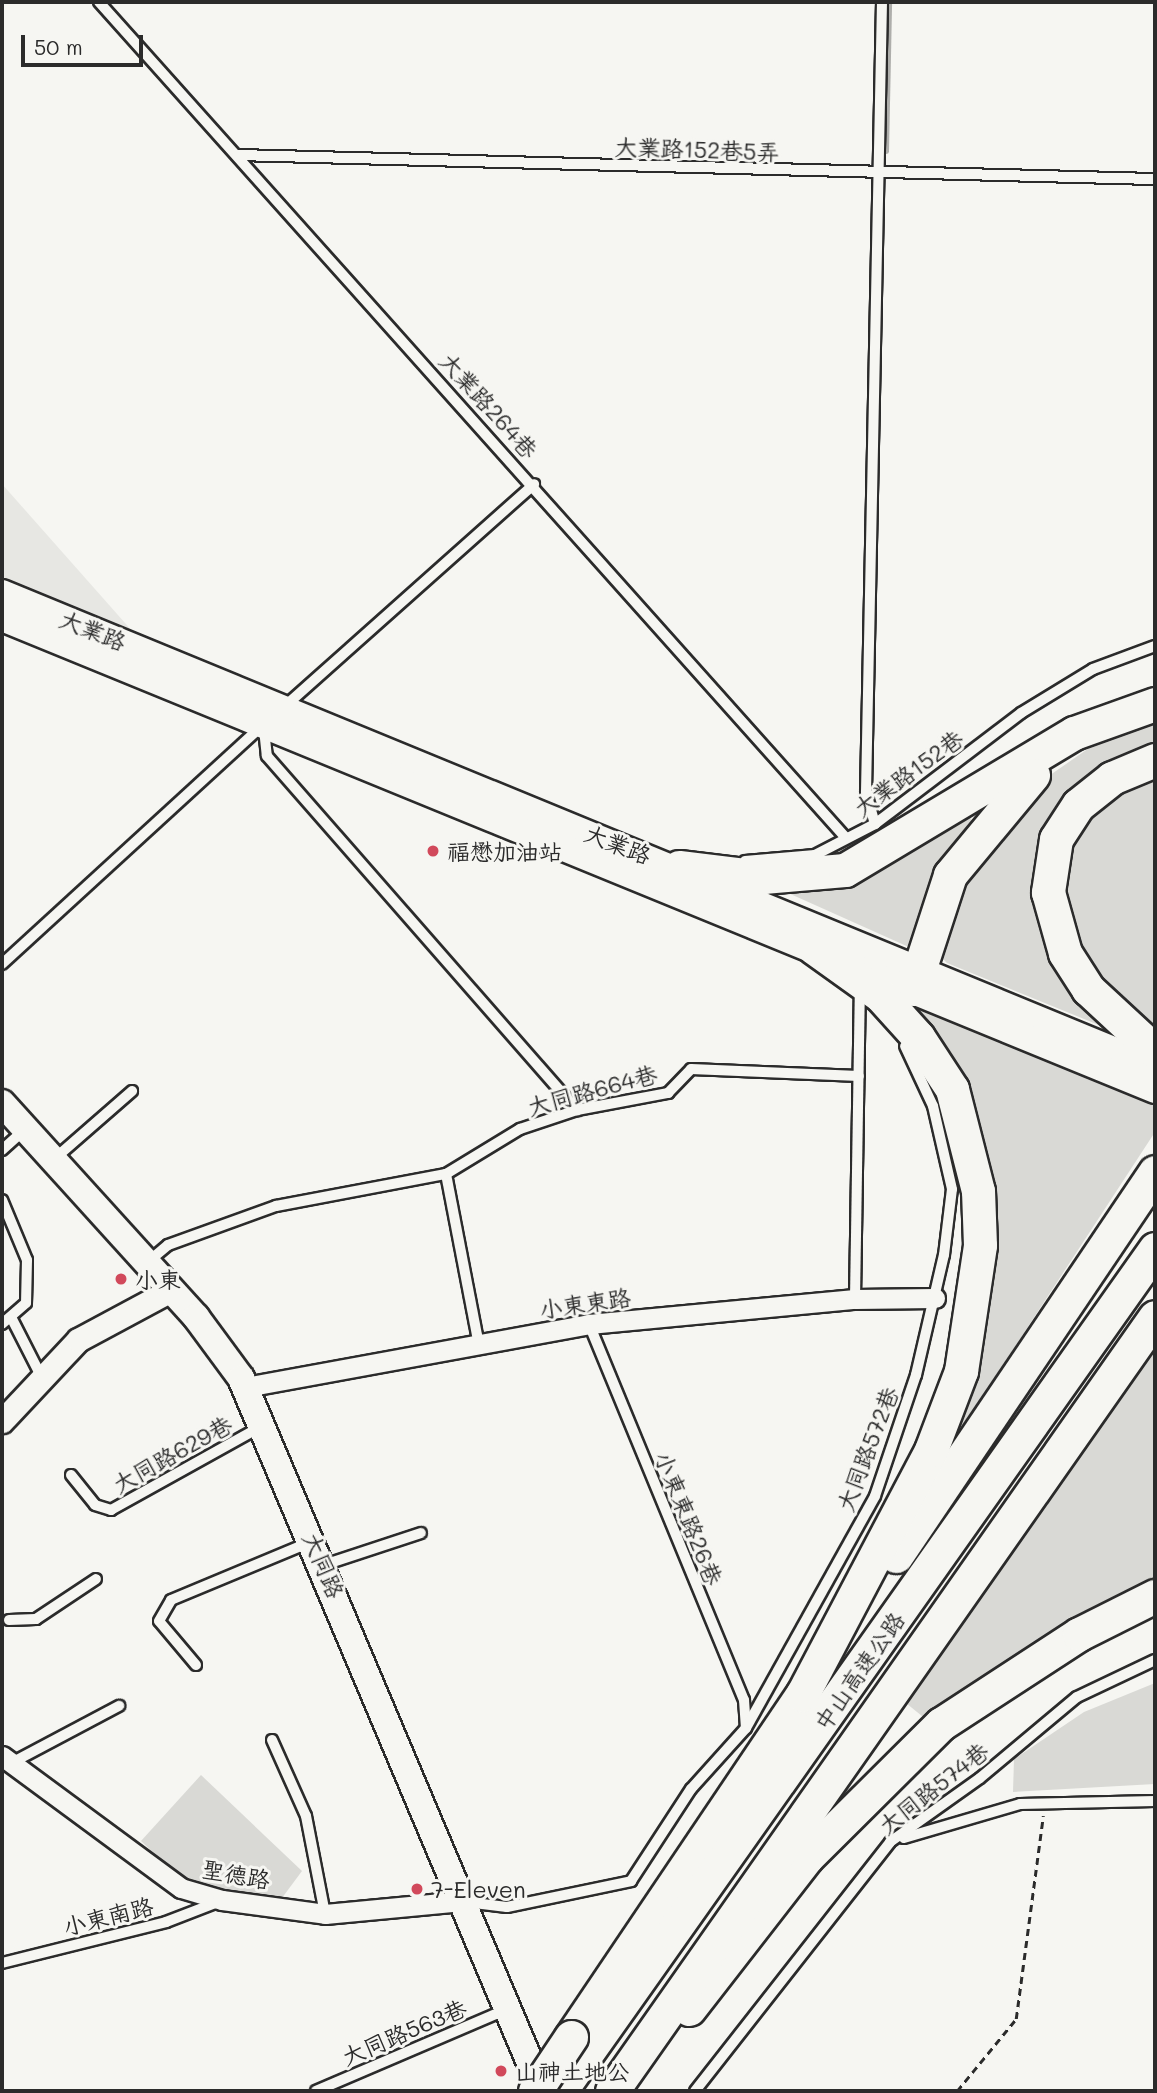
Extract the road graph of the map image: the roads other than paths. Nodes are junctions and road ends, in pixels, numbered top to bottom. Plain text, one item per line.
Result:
1 (99, 2) edge
2 (883, 2) edge
3 (237, 155) junction
4 (880, 173) junction
5 (1155, 179) edge
6 (534, 484) junction
7 (2, 593) edge
8 (2, 618) edge
9 (1155, 646) edge
10 (112, 651) junction
11 (1155, 704) edge
12 (273, 716) junction
13 (1074, 733) junction
14 (1155, 760) edge
15 (875, 824) junction
16 (846, 838) junction
17 (621, 846) junction
18 (679, 867) junction
19 (818, 963) junction
20 (2, 964) edge
21 (916, 978) junction
22 (860, 996) junction
23 (875, 1014) dead end
24 (899, 1040) dead end
25 (1155, 1051) edge
26 (1155, 1067) edge
27 (859, 1076) junction
28 (1155, 1090) edge
29 (132, 1091) dead end
30 (2, 1104) edge
31 (577, 1110) junction
32 (25, 1129) junction
33 (2, 1150) edge
34 (53, 1160) junction
35 (1155, 1172) edge
36 (446, 1174) junction
37 (2, 1200) edge
38 (1155, 1250) edge
39 (145, 1264) junction
40 (171, 1290) junction
41 (935, 1298) junction
42 (855, 1299) junction
43 (1155, 1317) edge
44 (12, 1318) junction
45 (2, 1324) edge
46 (589, 1324) junction
47 (480, 1345) junction
48 (41, 1376) junction
49 (246, 1387) junction
50 (2, 1421) edge
51 (264, 1425) junction
52 (71, 1475) dead end
53 (421, 1533) dead end
54 (314, 1540) junction
55 (324, 1565) junction
56 (96, 1579) dead end
57 (1155, 1596) edge
58 (4, 1620) edge
59 (1155, 1660) edge
60 (196, 1665) dead end
61 (802, 1695) junction
62 (119, 1706) dead end
63 (746, 1728) junction
64 (272, 1740) dead end
65 (8, 1759) edge
66 (1155, 1801) edge
67 (890, 1842) junction
68 (222, 1900) junction
69 (462, 1901) junction
70 (325, 1914) junction
71 (2, 1963) edge
72 (507, 2009) junction
73 (569, 2081) edge
74 (316, 2091) edge
75 (535, 2091) edge
76 (542, 2091) edge
77 (613, 2091) edge
78 (695, 2091) edge

1 - 3 lane, 大業路264巷
2 - 4 lane
3 - 4 lane, 大業路152巷5弄
3 - 6 lane, 大業路264巷
4 - 5 lane, 大業路152巷5弄
4 - 15 lane
6 - 12 lane
6 - 16 lane, 大業路264巷
7 - 10 main road, 大業路
8 - 10 main road, 大業路
9 - 15 lane, 大業路152巷
10 - 12 main road, 大業路
11 - 13 highway
12 - 17 main road, 大業路
12 - 19 main road, 大業路
12 - 20 lane
12 - 31 lane
13 - 18 highway
13 - 21 highway
14 - 25 highway
15 - 16 lane, 大業路152巷
16 - 17 lane, 大業路152巷
17 - 18 main road, 大業路
18 - 21 main road, 大業路
19 - 21 main road, 大業路
19 - 22 lane
19 - 61 highway
21 - 26 main road, 大業路
21 - 28 main road, 大業路
22 - 23 lane
22 - 27 lane
24 - 41 lane, 大同路572巷
27 - 31 lane, 大同路664巷
27 - 42 lane
29 - 34 lane
30 - 32 main road, 大同路
31 - 36 lane, 大同路664巷
32 - 33 lane
32 - 34 main road, 大同路
34 - 39 main road, 大同路
35 - 61 highway
36 - 39 lane, 大同路664巷
36 - 47 lane
37 - 44 lane
38 - 73 highway, 中山高速公路
39 - 40 main road, 大同路
40 - 48 street
40 - 49 main road, 大同路
41 - 42 street, 小東東路
41 - 63 lane, 大同路572巷
42 - 46 street, 小東東路
43 - 77 highway, 中山高速公路
44 - 45 lane
44 - 48 lane
46 - 47 street, 小東東路
46 - 63 lane, 小東東路26巷
47 - 49 street, 小東東路
48 - 50 street
49 - 51 main road, 大同路
51 - 52 lane, 大同路629巷
51 - 54 main road, 大同路
53 - 55 lane
54 - 55 main road, 大同路
54 - 60 lane
55 - 69 main road, 大同路
56 - 58 lane
57 - 77 highway
59 - 67 lane, 大同路574巷
61 - 75 highway, bridge
62 - 65 lane
63 - 69 lane, 大同路572巷
64 - 70 lane
65 - 68 street, 聖德路
66 - 67 lane
67 - 78 lane, 大同路574巷
68 - 70 street, 聖德路
68 - 71 lane, 小東南路
69 - 70 street, 聖德路
69 - 72 main road, 大同路
72 - 74 lane, 大同路563巷
72 - 76 main road, 大同路

